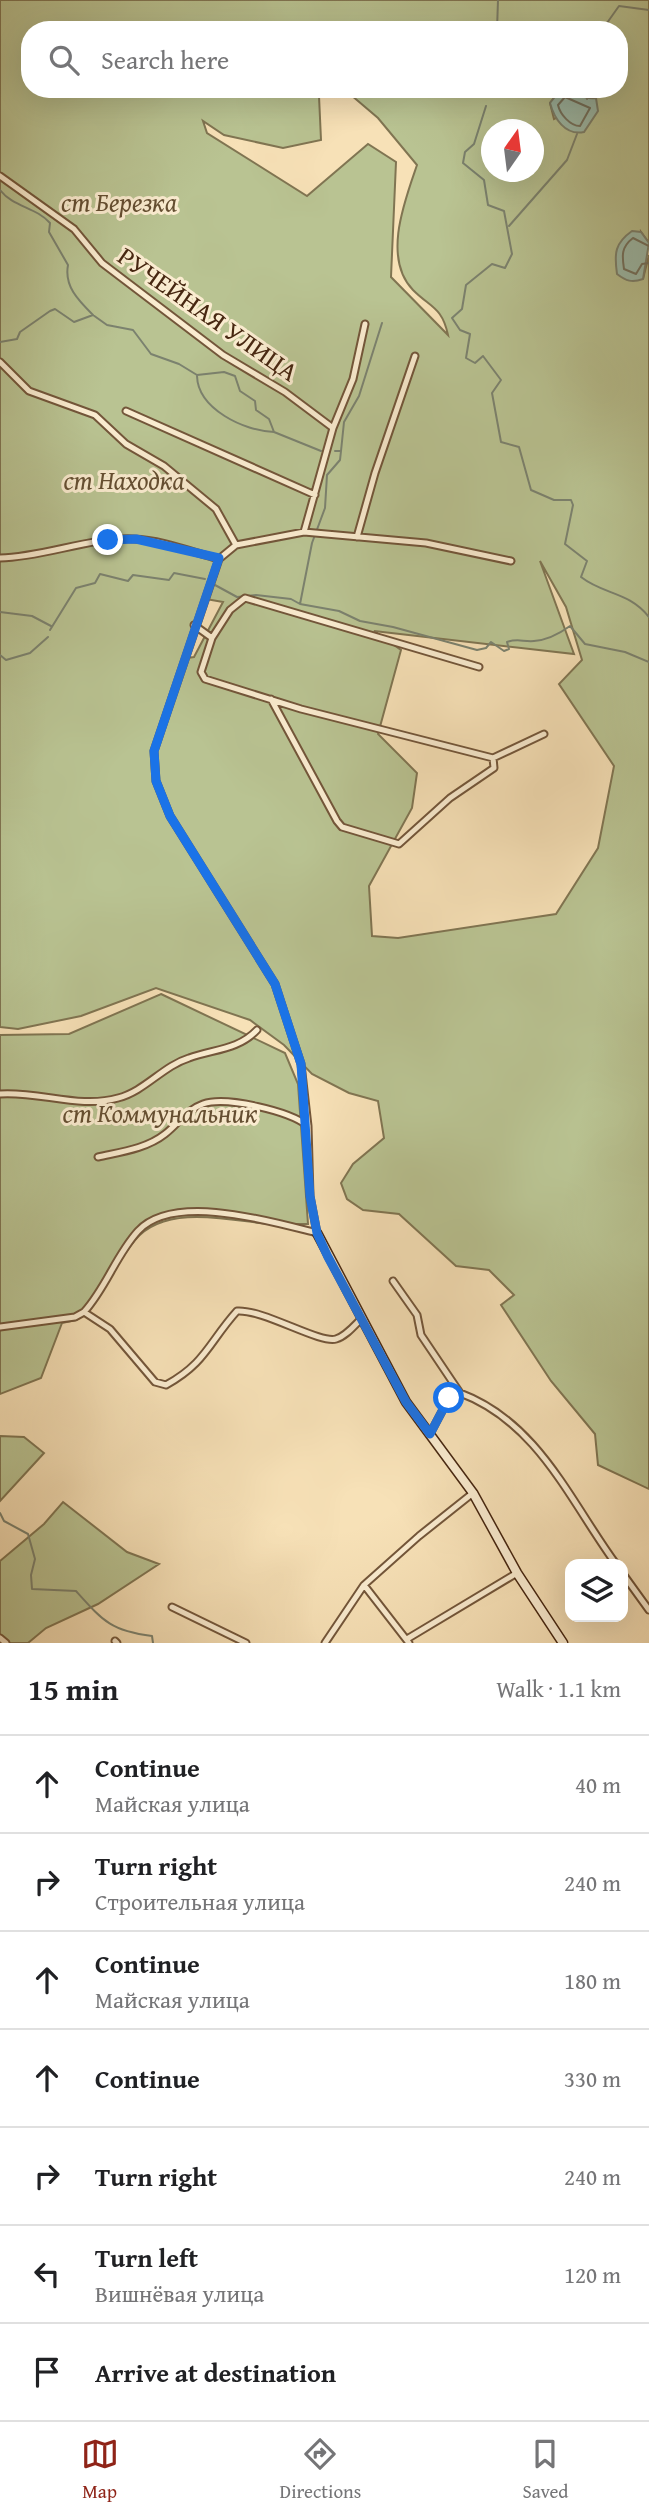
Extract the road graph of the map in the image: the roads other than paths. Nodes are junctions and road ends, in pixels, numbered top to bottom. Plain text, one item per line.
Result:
1 (0, 177) edge
2 (365, 324) dead end
3 (415, 356) dead end
4 (0, 362) edge
5 (126, 411) dead end
6 (333, 428) junction
7 (315, 495) junction
8 (307, 532) junction
9 (357, 537) junction
10 (236, 545) junction
11 (0, 558) edge
12 (219, 558) junction
13 (511, 561) dead end
14 (194, 625) junction
15 (212, 638) junction
16 (479, 667) dead end
17 (271, 699) junction
18 (544, 734) dead end
19 (493, 758) junction
20 (257, 1030) dead end
21 (0, 1094) edge
22 (307, 1126) junction
23 (98, 1157) dead end
24 (317, 1233) junction
25 (393, 1281) dead end
26 (84, 1312) junction
27 (0, 1318) edge
28 (361, 1319) junction
29 (1, 1327) edge
30 (460, 1393) junction
31 (430, 1434) junction
32 (473, 1493) junction
33 (613, 1559) edge
34 (517, 1573) junction
35 (628, 1581) edge
36 (364, 1586) junction
37 (172, 1606) dead end
38 (649, 1609) edge
39 (0, 1638) edge
40 (408, 1641) edge
41 (6, 1643) edge
42 (246, 1643) edge
43 (325, 1643) edge
44 (563, 1643) edge

1 - 6 street, РУЧЕЙНАЯ УЛИЦА
2 - 6 street
3 - 9 street
4 - 10 street
5 - 7 street
6 - 7 street
7 - 8 street
8 - 9 street
8 - 10 street
9 - 13 street
10 - 12 street
11 - 12 street
12 - 14 street
14 - 15 street
14 - 22 street
15 - 16 street
15 - 17 street
17 - 19 street
17 - 19 street
18 - 19 street
20 - 21 street
22 - 23 street
22 - 24 street
24 - 26 street
24 - 28 street
25 - 30 street
26 - 28 street
26 - 29 street
27 - 29 street
28 - 31 street
30 - 31 street
30 - 33 street
31 - 32 street
32 - 34 street
32 - 36 street
34 - 40 street
34 - 44 street
35 - 38 street
36 - 40 street
36 - 43 street
37 - 42 street
39 - 41 street

